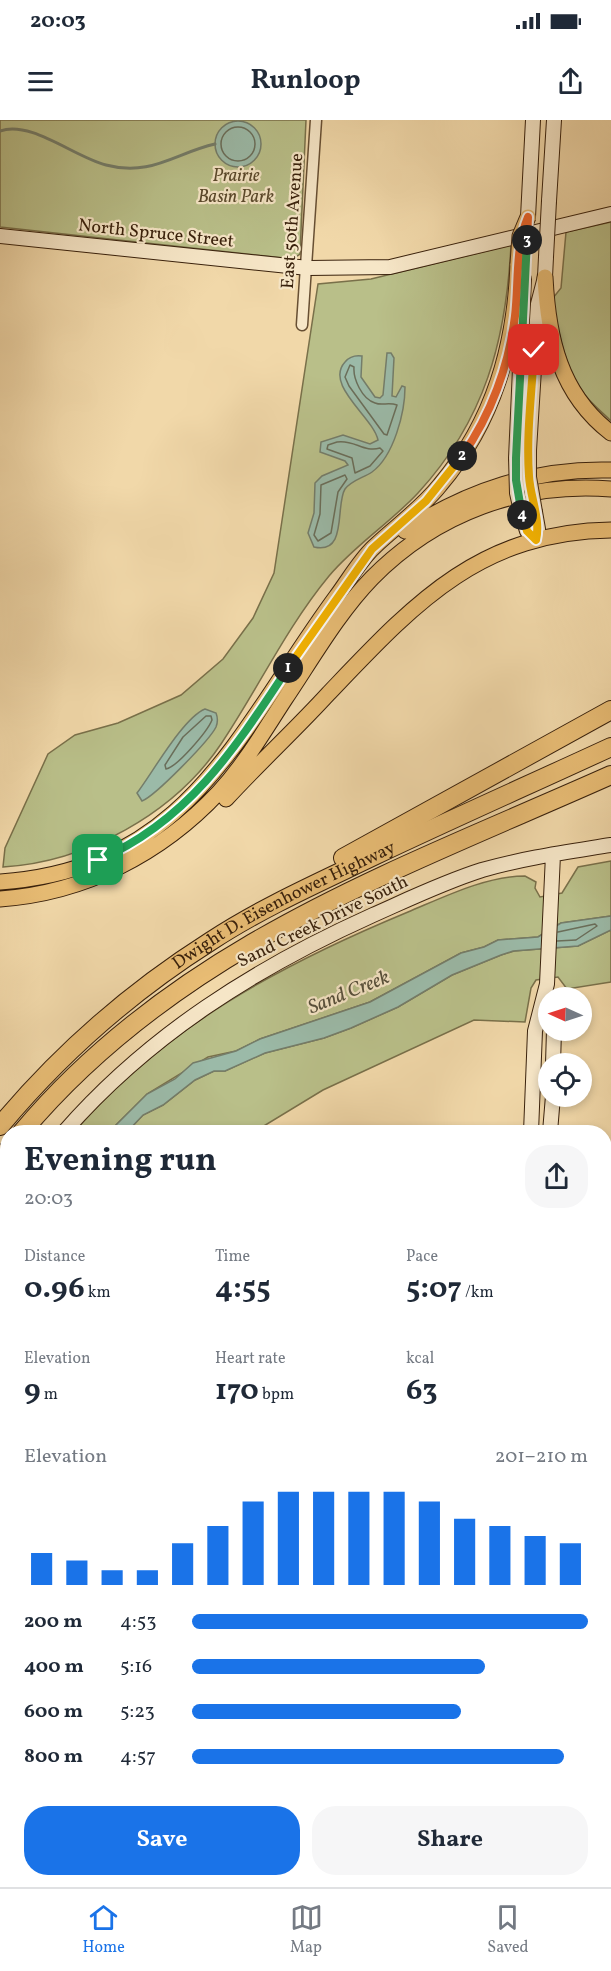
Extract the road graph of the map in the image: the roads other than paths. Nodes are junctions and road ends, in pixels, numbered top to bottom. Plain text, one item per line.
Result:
1 (316, 120) edge
2 (533, 120) edge
3 (554, 120) edge
4 (528, 212) joint
5 (611, 213) edge
6 (0, 236) edge
7 (522, 263) junction
8 (308, 268) junction
9 (544, 277) junction
10 (302, 325) dead end
11 (611, 433) edge
12 (611, 470) edge
13 (611, 489) edge
14 (528, 514) junction
15 (611, 530) edge
16 (536, 540) junction
17 (353, 577) junction
18 (611, 710) edge
19 (611, 747) edge
20 (611, 775) edge
21 (611, 845) edge
22 (553, 855) junction
23 (118, 868) junction
24 (0, 882) edge
25 (0, 899) edge
26 (250, 917) junction
27 (548, 987) edge
28 (538, 1022) edge
29 (552, 1107) edge
30 (1, 1125) edge
31 (29, 1125) edge
32 (71, 1125) edge
33 (531, 1125) edge
34 (551, 1125) edge

1 - 8 street, East 50th Avenue
2 - 4 main road
3 - 9 main road, bridge
4 - 7 main road, bridge
5 - 8 main road, North Spruce Street
6 - 8 main road, North Spruce Street
7 - 14 main road, bridge
7 - 17 main road
8 - 10 street, East 50th Avenue
9 - 11 main road
9 - 14 main road, bridge
12 - 17 main road
13 - 23 main road
14 - 16 main road
15 - 16 main road
16 - 23 main road
17 - 24 main road
18 - 26 highway
19 - 26 highway, Dwight D. Eisenhower Highway
20 - 31 highway, Dwight D. Eisenhower Highway
21 - 22 main road, Sand Creek Drive South
22 - 27 main road
22 - 32 main road, Sand Creek Drive South
23 - 25 main road
26 - 30 highway, Dwight D. Eisenhower Highway
28 - 33 main road
29 - 34 main road

